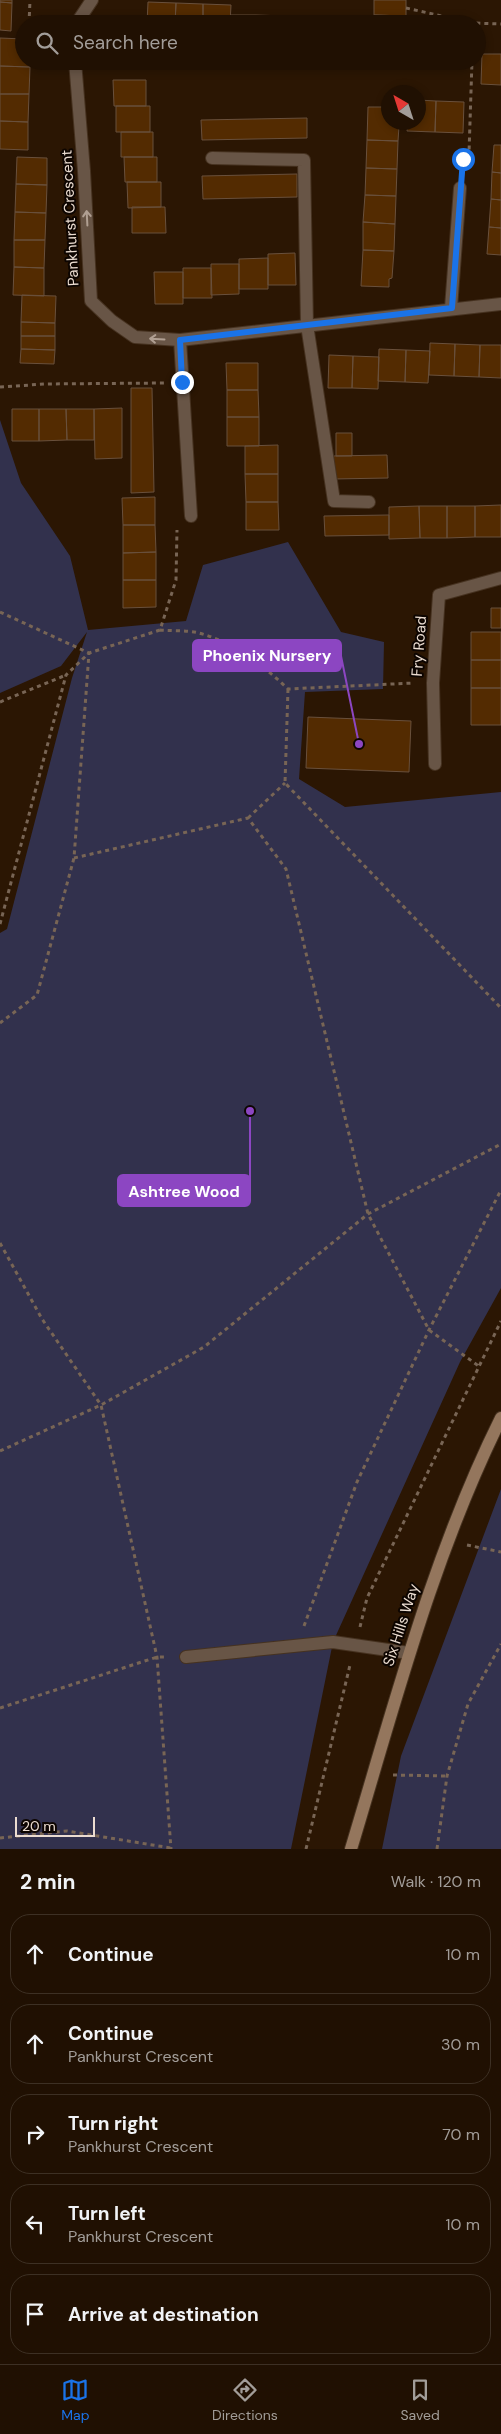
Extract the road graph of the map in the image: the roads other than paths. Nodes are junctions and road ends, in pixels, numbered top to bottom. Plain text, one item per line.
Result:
1 (92, 0) edge
2 (82, 15) edge
3 (76, 70) edge
4 (212, 158) dead end
5 (460, 188) road end
6 (501, 304) edge
7 (452, 308) junction
8 (307, 325) junction
9 (180, 340) junction
10 (369, 502) dead end
11 (191, 516) road end
12 (501, 578) edge
13 (435, 764) dead end
14 (501, 1418) edge
15 (409, 1653) junction
16 (186, 1657) road end
17 (351, 1849) edge

1 - 2 street
9 -> 3 street, Pankhurst Crescent
4 - 8 street
5 - 7 street
6 - 7 street, Pankhurst Crescent
7 - 8 street, Pankhurst Crescent
8 - 9 street, Pankhurst Crescent
8 - 10 street
9 - 11 street
12 - 13 street, Fry Road
14 - 15 street, Six Hills Way
15 - 16 street
15 - 17 street, Six Hills Way

